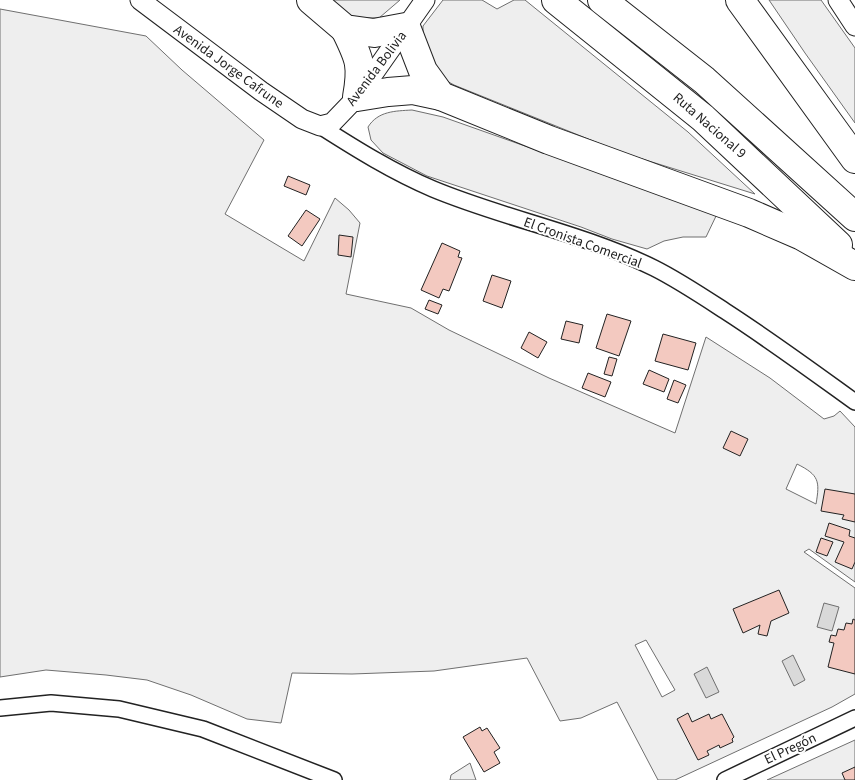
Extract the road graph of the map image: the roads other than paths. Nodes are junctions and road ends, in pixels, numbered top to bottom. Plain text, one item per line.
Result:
1 (140, 0) edge
2 (311, 0) edge
3 (425, 0) edge
4 (556, 0) edge
5 (602, 0) edge
6 (740, 0) edge
7 (838, 0) edge
8 (855, 26) edge
9 (406, 27) junction
10 (345, 29) junction
11 (441, 96) junction
12 (357, 97) junction
13 (320, 126) junction
14 (855, 158) edge
15 (855, 217) edge
16 (855, 260) edge
17 (855, 266) edge
18 (855, 402) edge
19 (0, 708) edge
20 (855, 718) edge
21 (334, 780) edge
22 (725, 780) edge

1 - 13 street, Avenida Jorge Cafrune
2 - 10 highway
3 - 9 street, Avenida Bolivia
4 - 16 highway, Ruta Nacional 9
5 - 15 highway
6 - 14 highway
7 - 8 street
9 - 10 highway
9 - 11 highway
9 - 12 street, Avenida Bolivia
10 - 12 highway
11 - 12 highway
11 - 17 highway
12 - 13 street, Avenida Bolivia
13 - 18 street, El Cronista Comercial
19 - 21 street
20 - 22 street, El Pregón

